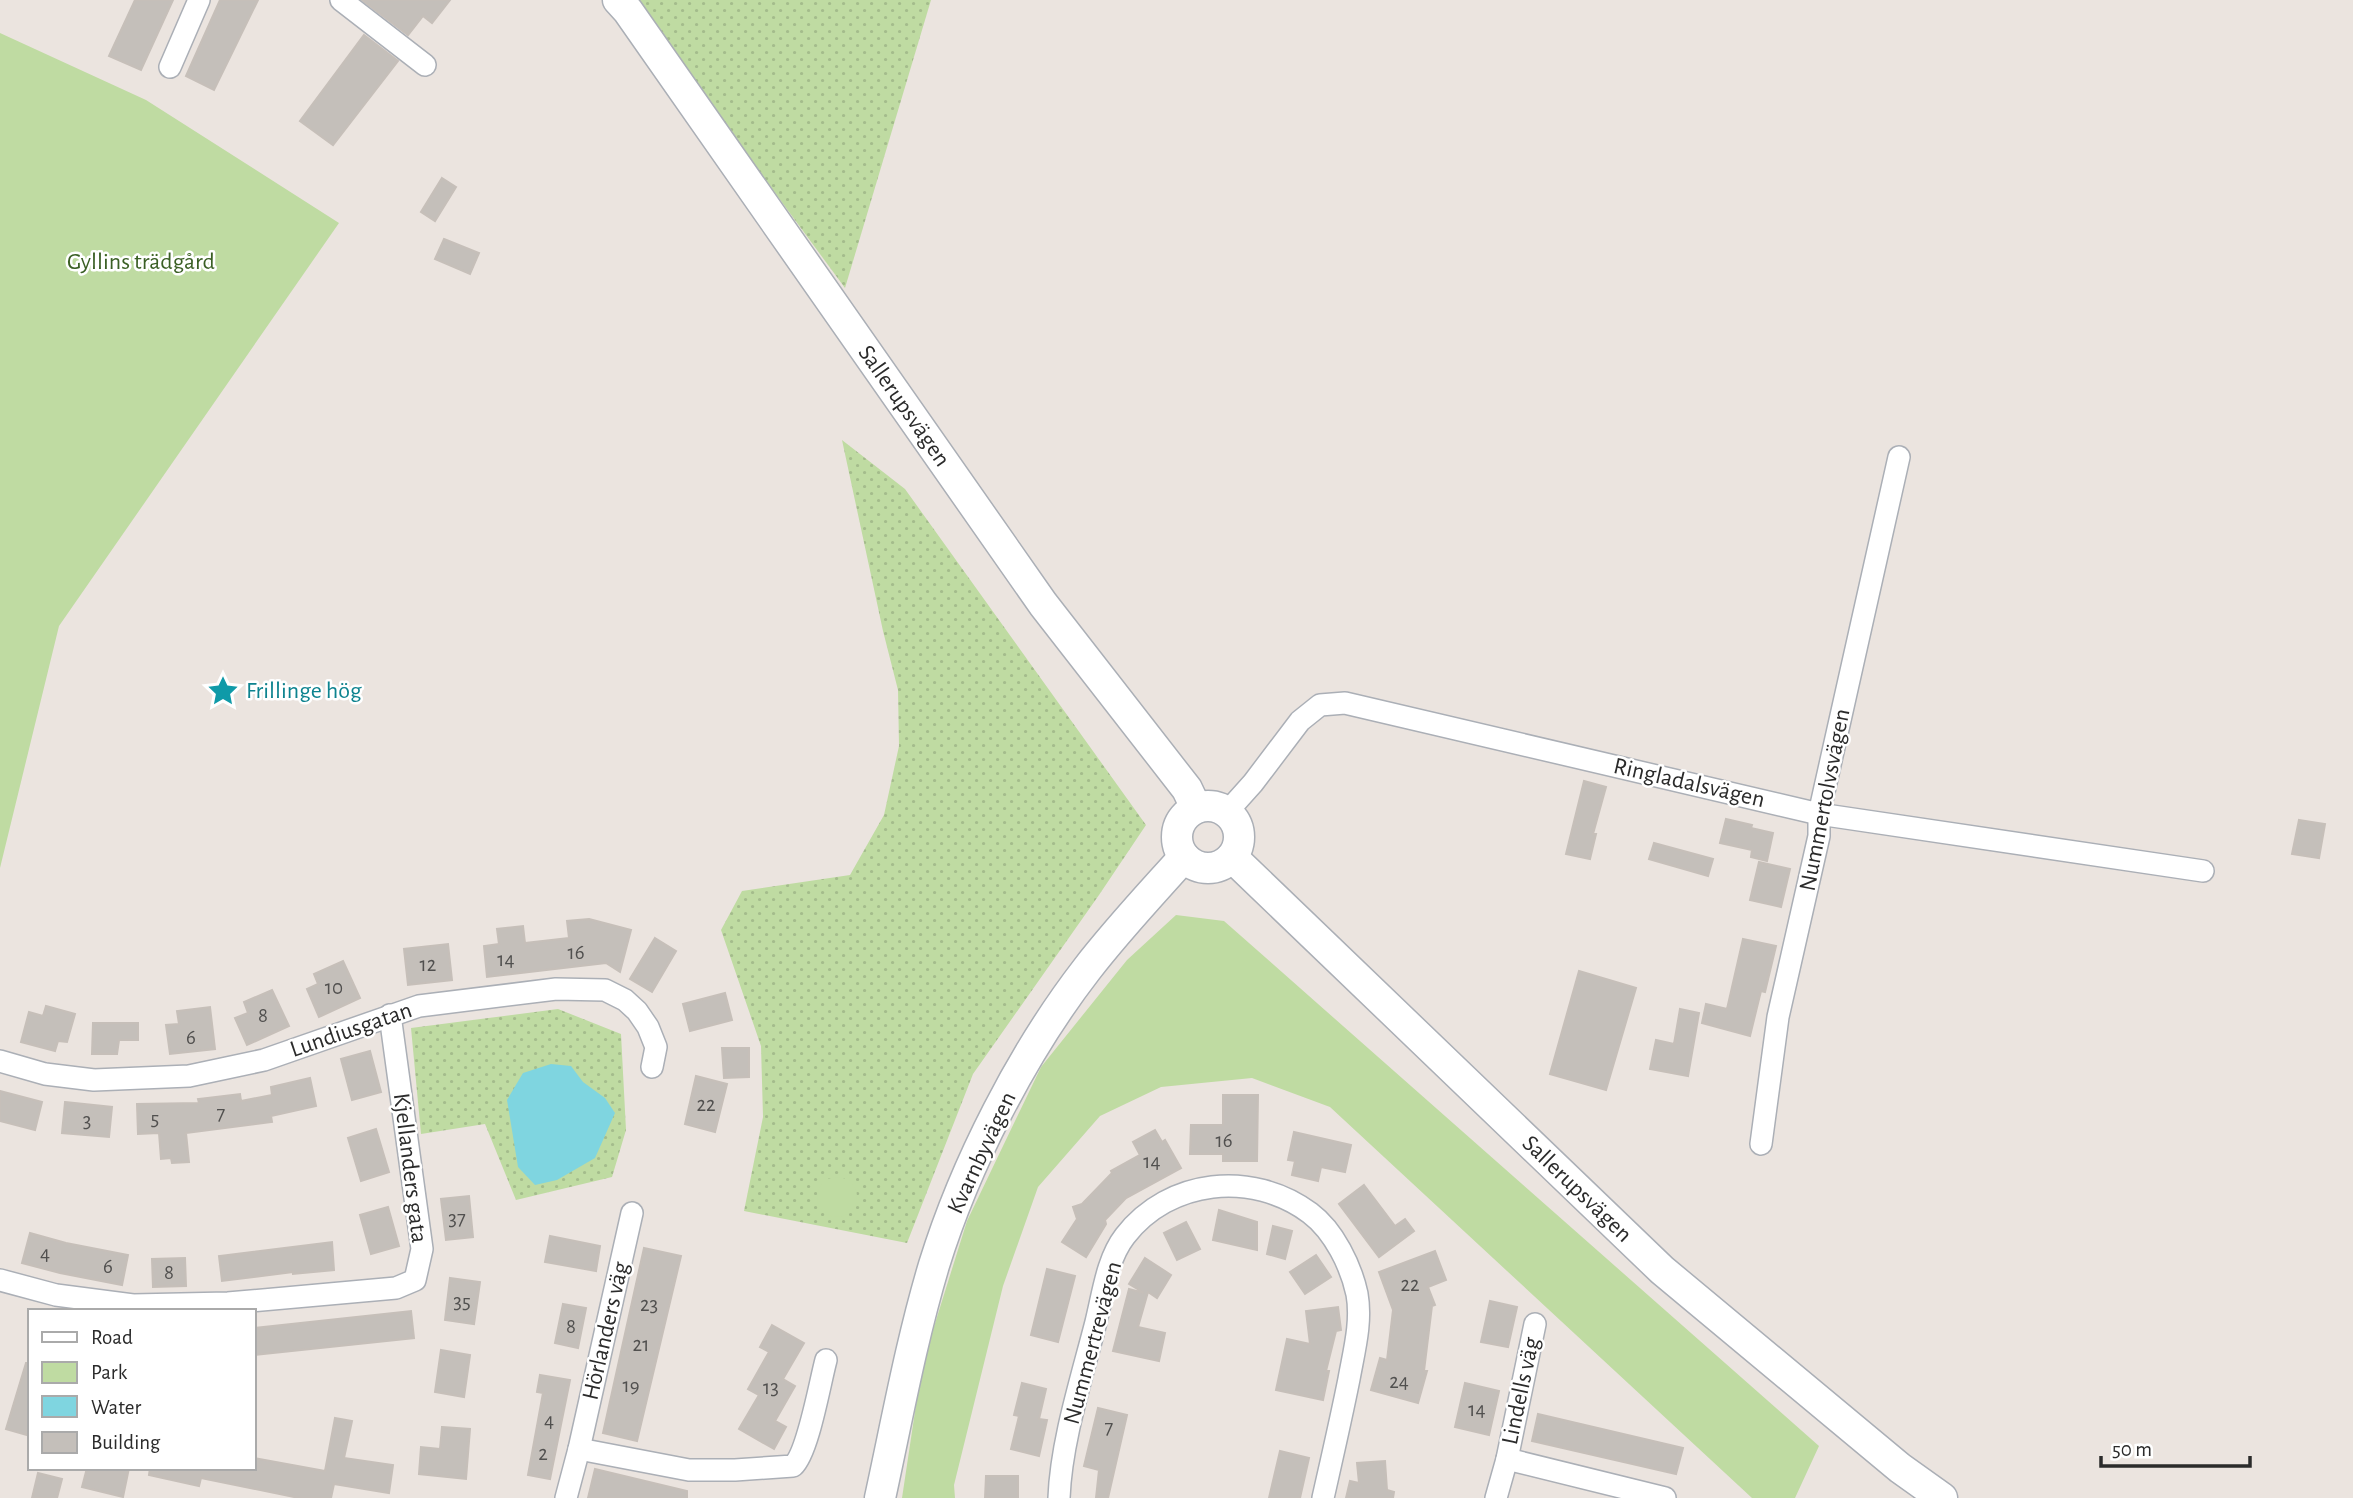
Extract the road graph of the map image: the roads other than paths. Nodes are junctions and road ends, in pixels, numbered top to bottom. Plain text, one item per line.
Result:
1 (199, 0) edge
2 (341, 0) edge
3 (618, 0) edge
4 (425, 65) dead end
5 (170, 66) dead end
6 (1899, 457) dead end
7 (1196, 808) junction
8 (1227, 812) junction
9 (1819, 814) junction
10 (1232, 857) junction
11 (1184, 858) junction
12 (2203, 872) dead end
13 (390, 1015) junction
14 (0, 1061) edge
15 (652, 1067) dead end
16 (1761, 1144) dead end
17 (632, 1213) dead end
18 (0, 1280) edge
19 (1535, 1324) dead end
20 (826, 1360) dead end
21 (579, 1449) junction
22 (1507, 1459) junction
23 (566, 1498) edge
24 (880, 1498) edge
25 (1059, 1498) edge
26 (1323, 1498) edge
27 (1496, 1498) edge
28 (1665, 1498) edge
29 (1942, 1498) edge

1 - 5 street
2 - 4 street
3 - 7 main road, Sallerupsvägen
6 - 9 street, Nummertolvsvägen
7 - 8 main road
7 - 11 main road
8 - 9 street, Ringladalsvägen
8 - 10 main road
9 - 12 street, Ringladalsvägen
9 - 16 street, Nummertolvsvägen
10 - 11 main road
10 - 29 main road, Sallerupsvägen
11 - 24 main road, Kvarnbyvägen
13 - 14 street, Lundiusgatan
13 - 15 street, Lundiusgatan
13 - 18 street, Kjellanders gata
17 - 21 street, Hörlanders väg
19 - 22 street, Lindells väg
20 - 21 street
21 - 23 street, Hörlanders väg
22 - 27 street, Lindells väg
22 - 28 street, Lindells väg
25 - 26 street, Nummertrevägen

